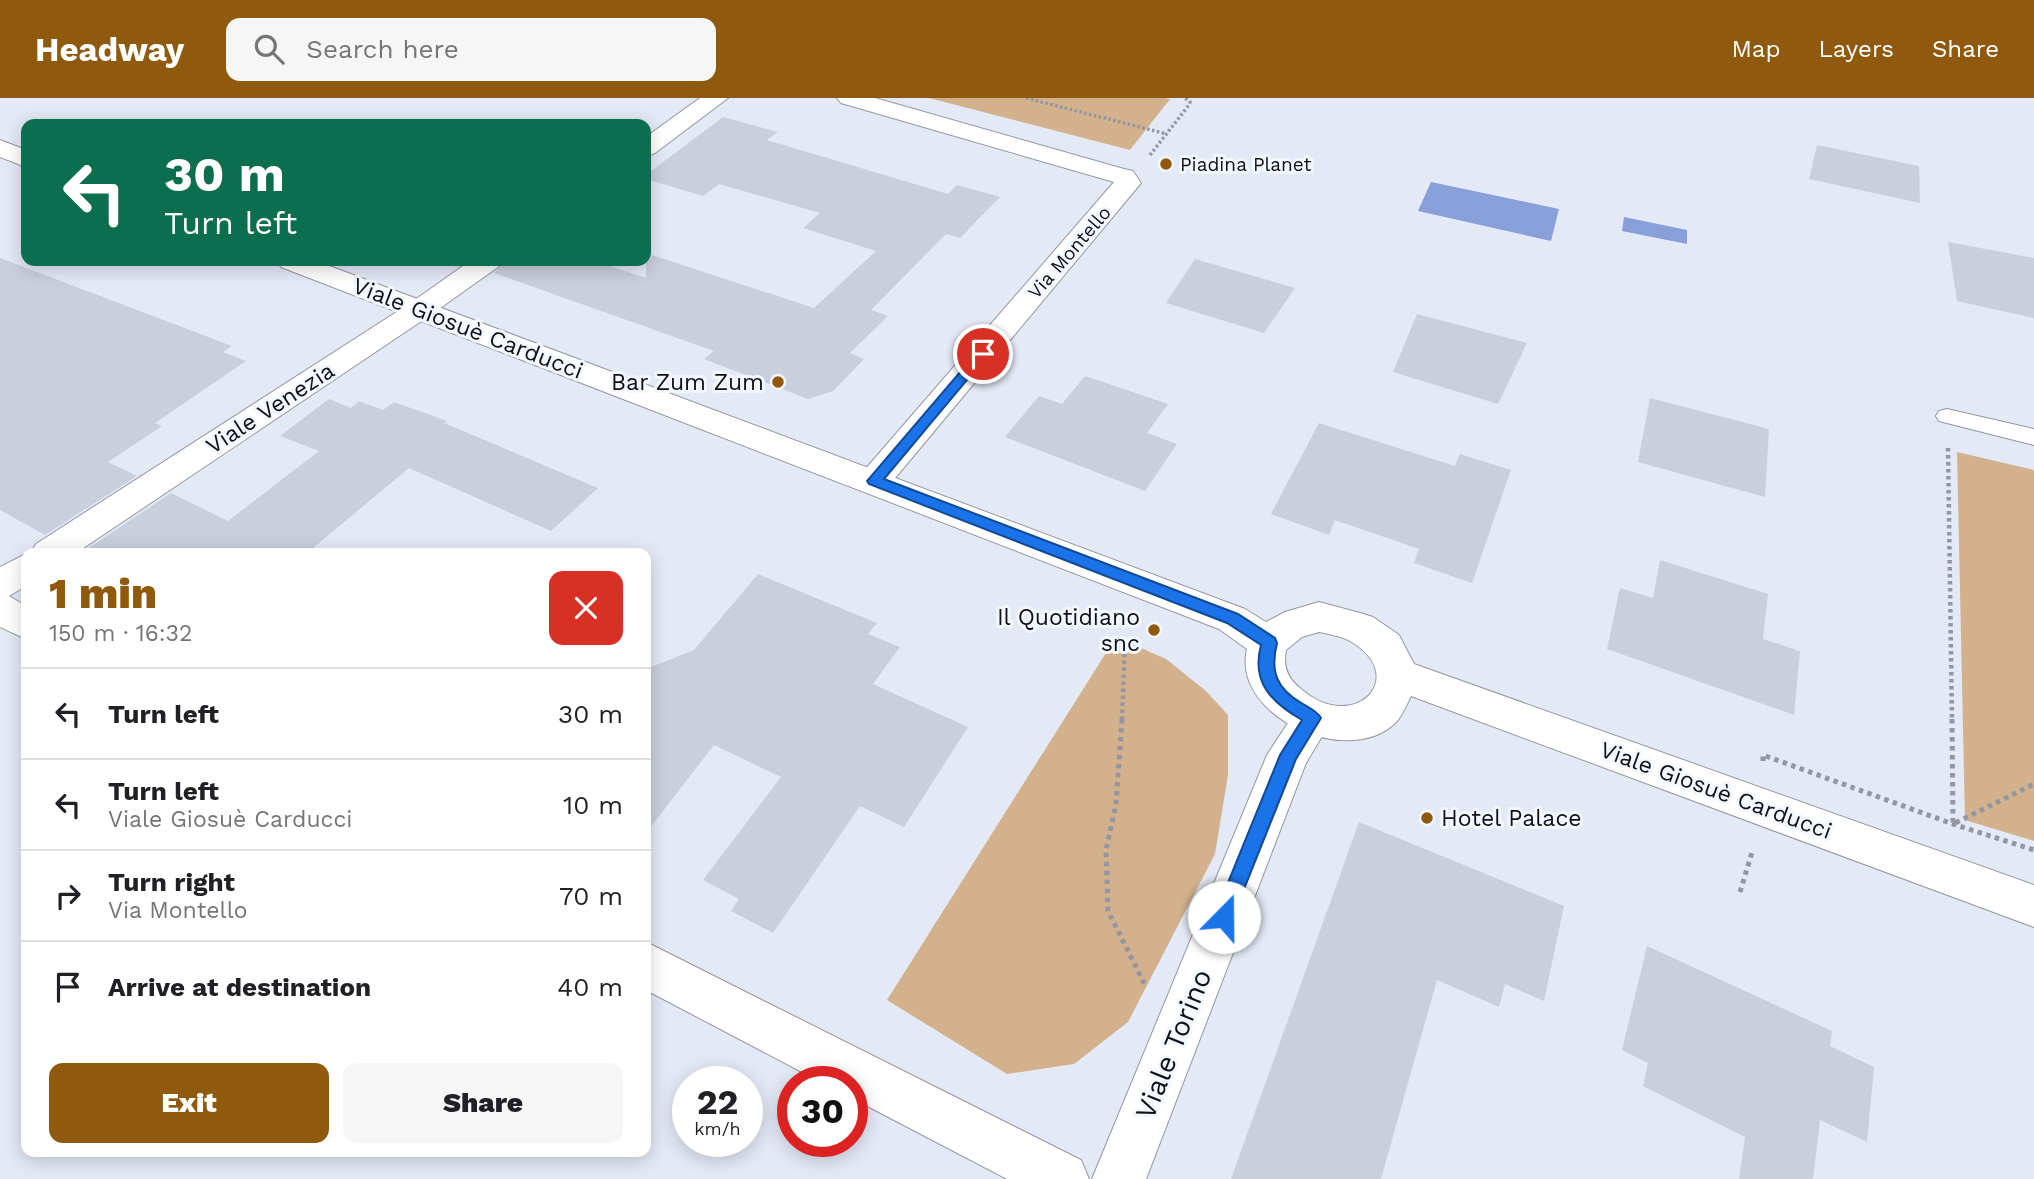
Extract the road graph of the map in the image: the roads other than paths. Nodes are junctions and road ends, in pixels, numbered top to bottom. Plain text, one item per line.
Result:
1 (716, 98) edge
2 (849, 98) edge
3 (651, 144) edge
4 (0, 148) edge
5 (21, 157) edge
6 (304, 266) edge
7 (481, 266) edge
8 (419, 310) junction
9 (1947, 416) road end
10 (2034, 437) edge
11 (874, 481) junction
12 (56, 548) edge
13 (21, 571) edge
14 (0, 585) edge
15 (0, 608) edge
16 (21, 621) edge
17 (1269, 643) junction
18 (1398, 675) junction
19 (1312, 718) junction
20 (2034, 906) edge
21 (651, 968) edge
22 (1062, 1179) edge
23 (1119, 1179) edge

1 - 3 street
2 - 11 street, Via Montello
4 - 5 street
6 - 8 street, Viale Giosuè Carducci
7 - 8 street, Viale Venezia
8 - 11 street, Viale Giosuè Carducci
8 - 12 street, Viale Venezia
9 - 10 lane
11 - 17 street, Viale Giosuè Carducci
13 - 14 street
15 - 16 street
17 - 18 street
17 - 19 street
18 - 19 street
18 - 20 street, Viale Giosuè Carducci
19 - 23 street, Viale Torino
21 - 22 street

